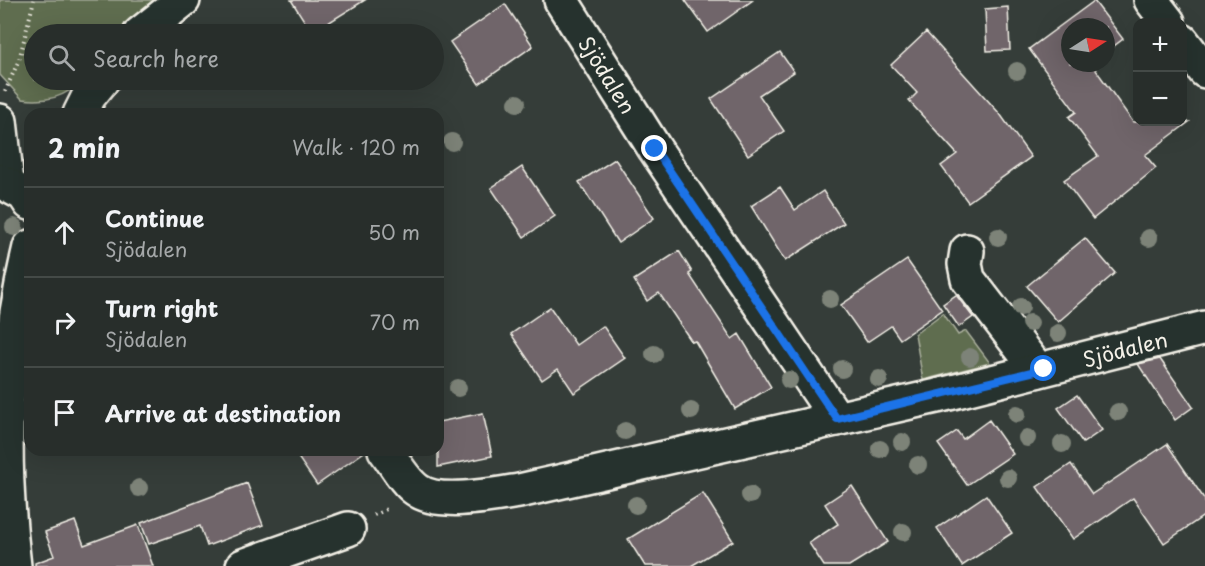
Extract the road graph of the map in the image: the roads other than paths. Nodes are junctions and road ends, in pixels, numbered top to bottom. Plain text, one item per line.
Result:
1 (183, 0) edge
2 (561, 0) edge
3 (1151, 0) edge
4 (1165, 18) edge
5 (153, 24) edge
6 (1187, 48) edge
7 (1205, 71) edge
8 (94, 90) edge
9 (2, 107) edge
10 (83, 108) edge
11 (12, 189) edge
12 (967, 251) dead end
13 (24, 273) edge
14 (1205, 328) edge
15 (1038, 370) junction
16 (837, 419) junction
17 (389, 456) edge
18 (348, 529) road end
19 (14, 566) edge
20 (243, 566) edge

1 - 5 street
2 - 16 street, Sjödalen
3 - 4 street
6 - 7 street
8 - 10 street
9 - 11 street
12 - 15 street
13 - 19 street
14 - 15 street, Sjödalen
15 - 16 street, Sjödalen
16 - 17 street, Sjödalen
18 - 20 street

